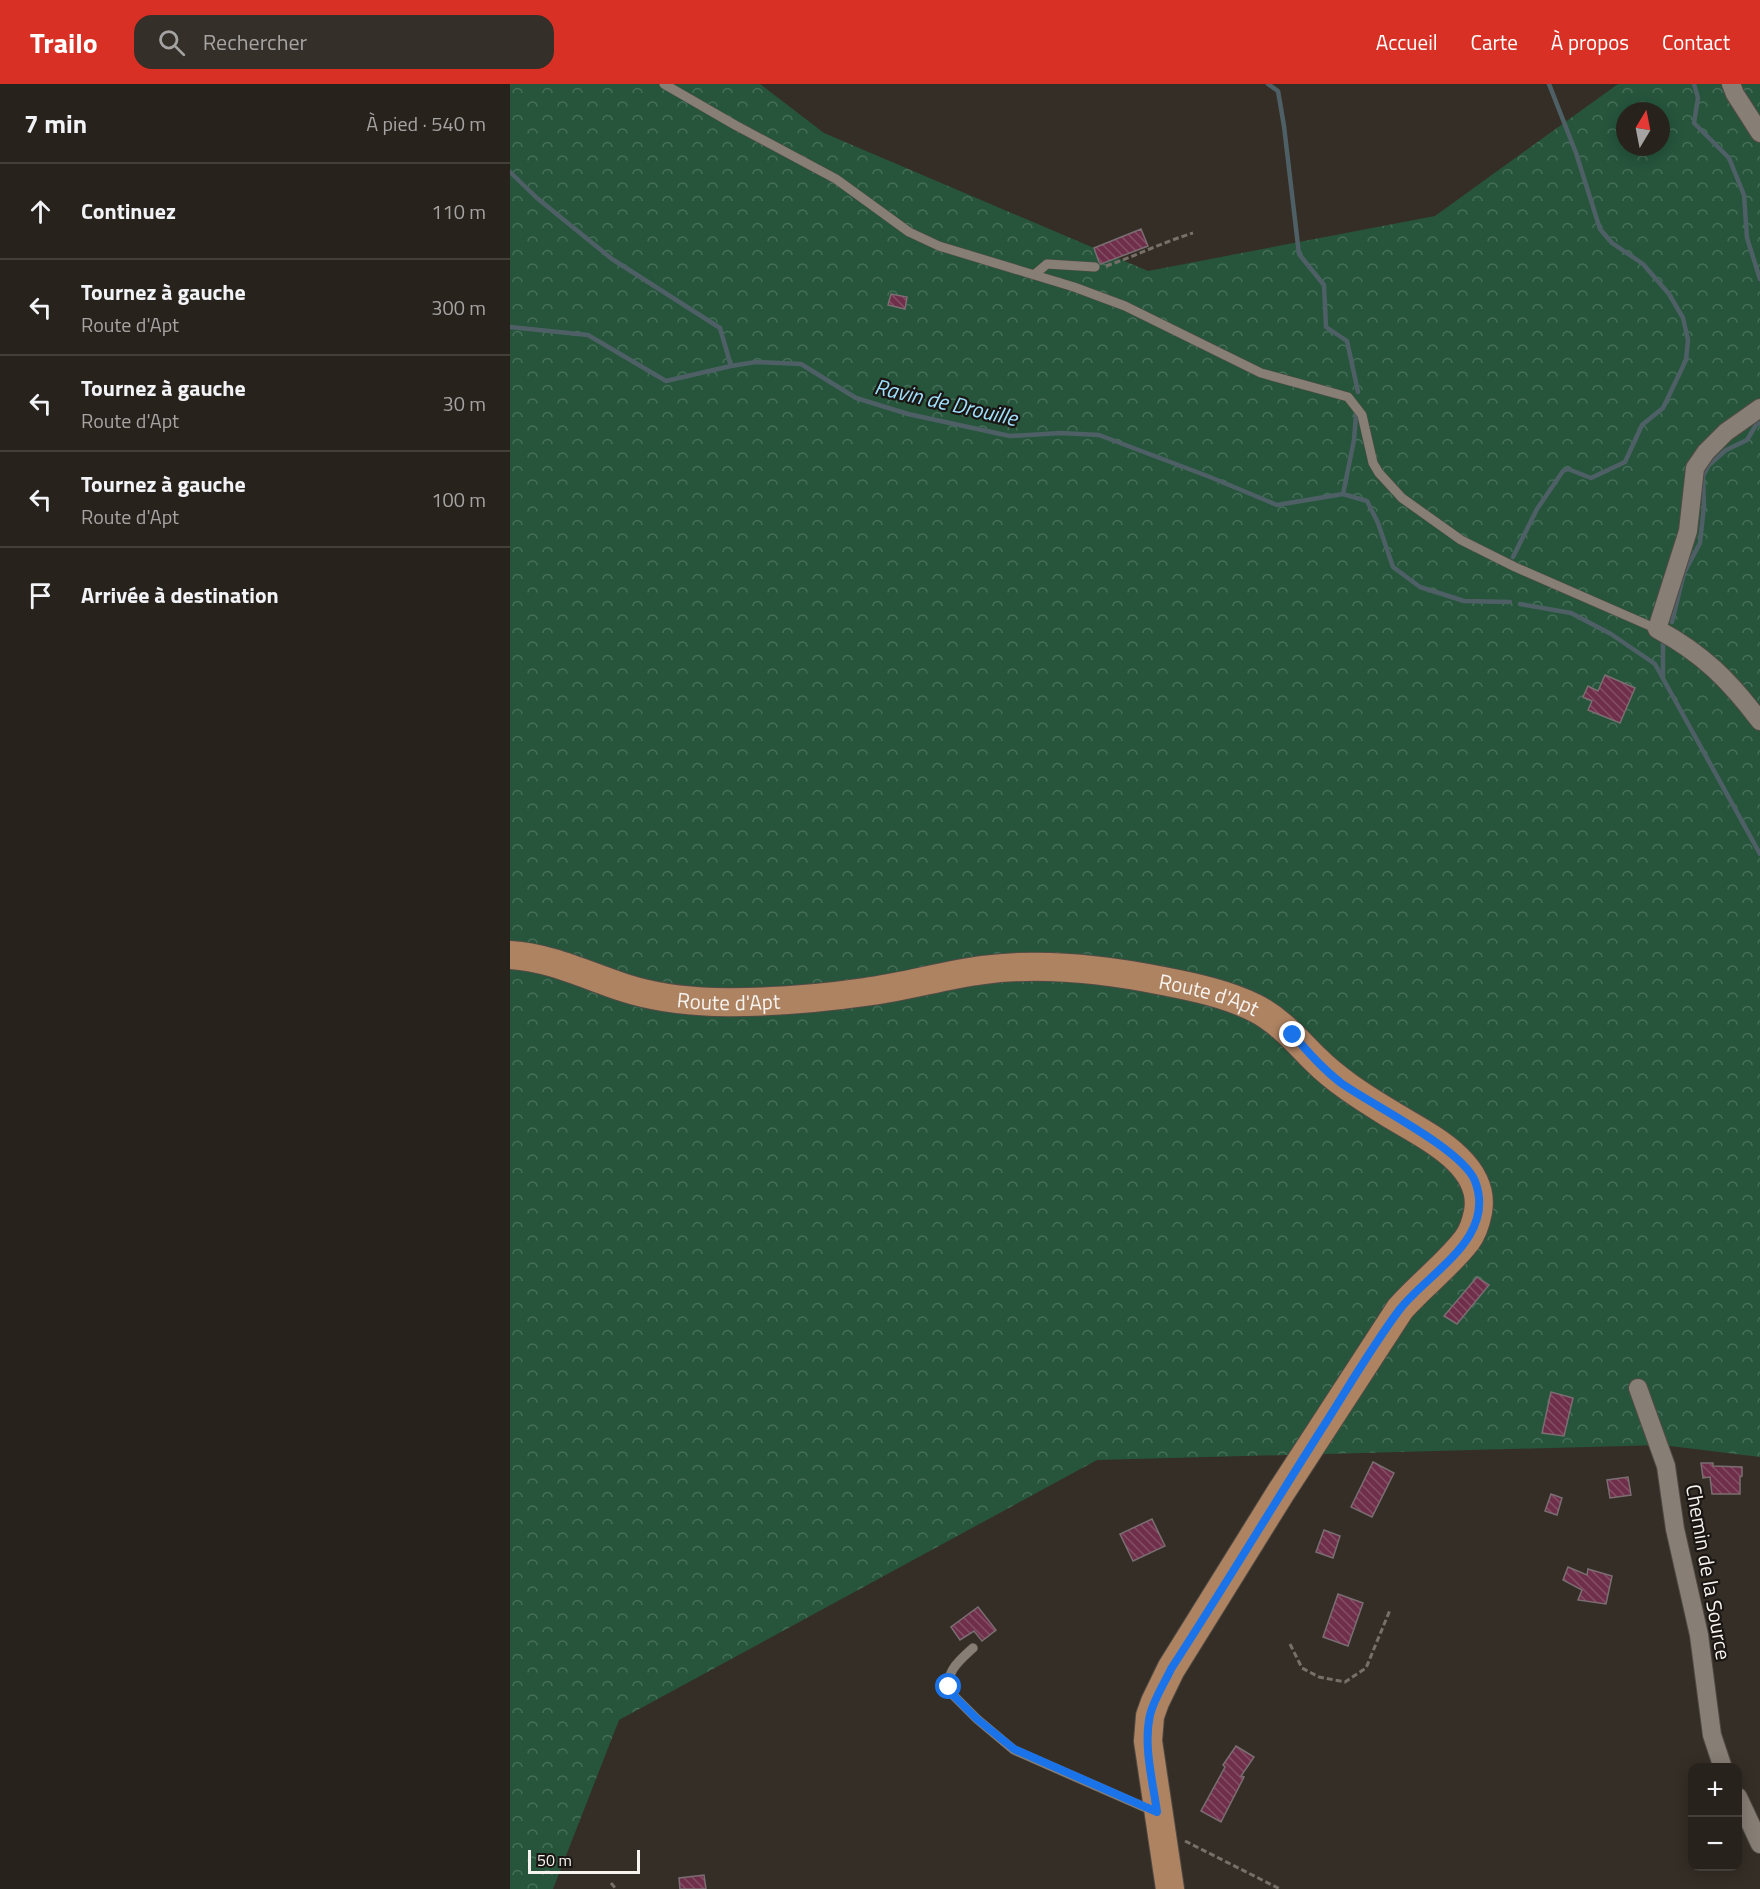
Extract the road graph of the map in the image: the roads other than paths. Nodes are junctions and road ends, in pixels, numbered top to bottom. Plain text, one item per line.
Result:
1 (664, 84) edge
2 (1731, 84) edge
3 (1760, 133) edge
4 (1095, 267) road end
5 (1034, 275) junction
6 (1760, 408) edge
7 (1657, 629) junction
8 (1760, 721) edge
9 (510, 955) edge
10 (1638, 1388) dead end
11 (973, 1648) dead end
12 (1722, 1763) edge
13 (1742, 1807) edge
14 (1158, 1820) junction
15 (1760, 1844) edge
16 (1170, 1889) edge

1 - 5 lane
2 - 3 street
4 - 5 lane
5 - 7 lane
6 - 7 street
7 - 8 street
9 - 14 main road, Route d'Apt
10 - 12 street, Chemin de la Source
11 - 14 lane
13 - 15 street
14 - 16 main road, Route d'Apt

